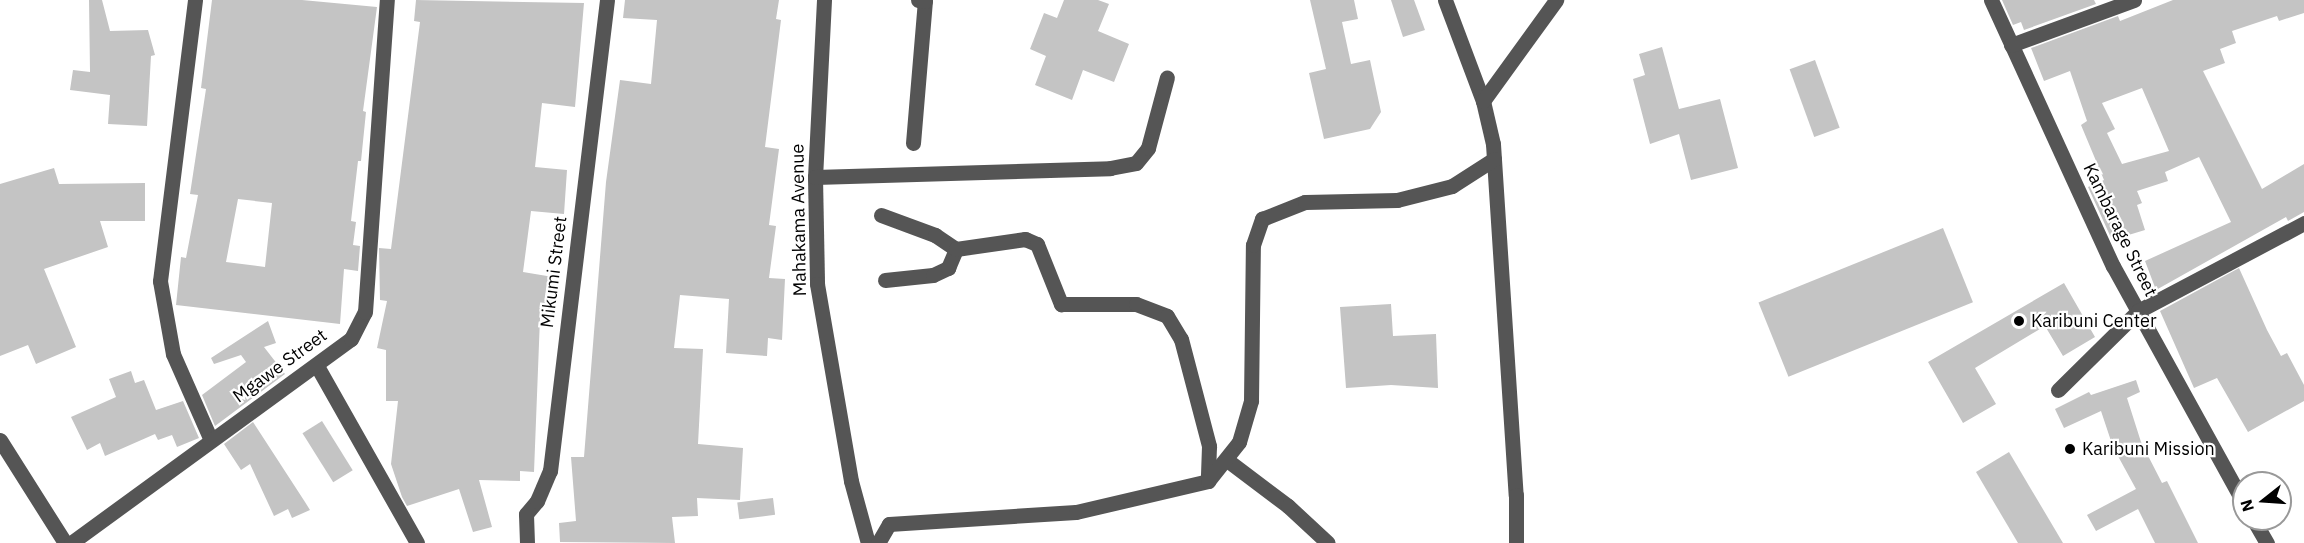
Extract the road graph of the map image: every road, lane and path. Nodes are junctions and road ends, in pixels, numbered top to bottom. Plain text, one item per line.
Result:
1 (195, 0) edge
2 (387, 0) edge
3 (607, 0) edge
4 (824, 0) edge
5 (923, 0) edge
6 (1445, 0) edge
7 (1556, 0) edge
8 (1991, 0) edge
9 (2134, 0) edge
10 (2011, 45) junction
11 (1167, 77) dead end
12 (1483, 101) junction
13 (913, 143) dead end
14 (1494, 159) junction
15 (815, 177) junction
16 (881, 215) dead end
17 (2304, 223) edge
18 (956, 249) junction
19 (885, 280) dead end
20 (2138, 311) junction
21 (317, 366) junction
22 (2058, 390) dead end
23 (0, 440) edge
24 (211, 440) junction
25 (1227, 460) junction
26 (1208, 481) junction
27 (2232, 481) edge
28 (65, 543) edge
29 (71, 543) edge
30 (417, 543) edge
31 (527, 543) edge
32 (868, 543) edge
33 (879, 543) edge
34 (1328, 543) edge
35 (1516, 543) edge

1 - 24 street
2 - 21 street, Mgawe Street
3 - 31 street, Mikumi Street
4 - 15 street, Mahakama Avenue
5 - 13 street
6 - 12 street
7 - 12 street
8 - 10 street, Kambarage Street
9 - 10 street
10 - 20 street, Kambarage Street
11 - 15 street
12 - 14 street
14 - 25 street
14 - 35 street
15 - 32 street, Mahakama Avenue
16 - 18 street
17 - 20 street
18 - 19 street
18 - 26 street
20 - 22 street
20 - 27 street, Kambarage Street
21 - 24 street, Mgawe Street
21 - 30 street
23 - 28 street
24 - 29 street, Mgawe Street
25 - 26 street
25 - 34 street
26 - 33 street

